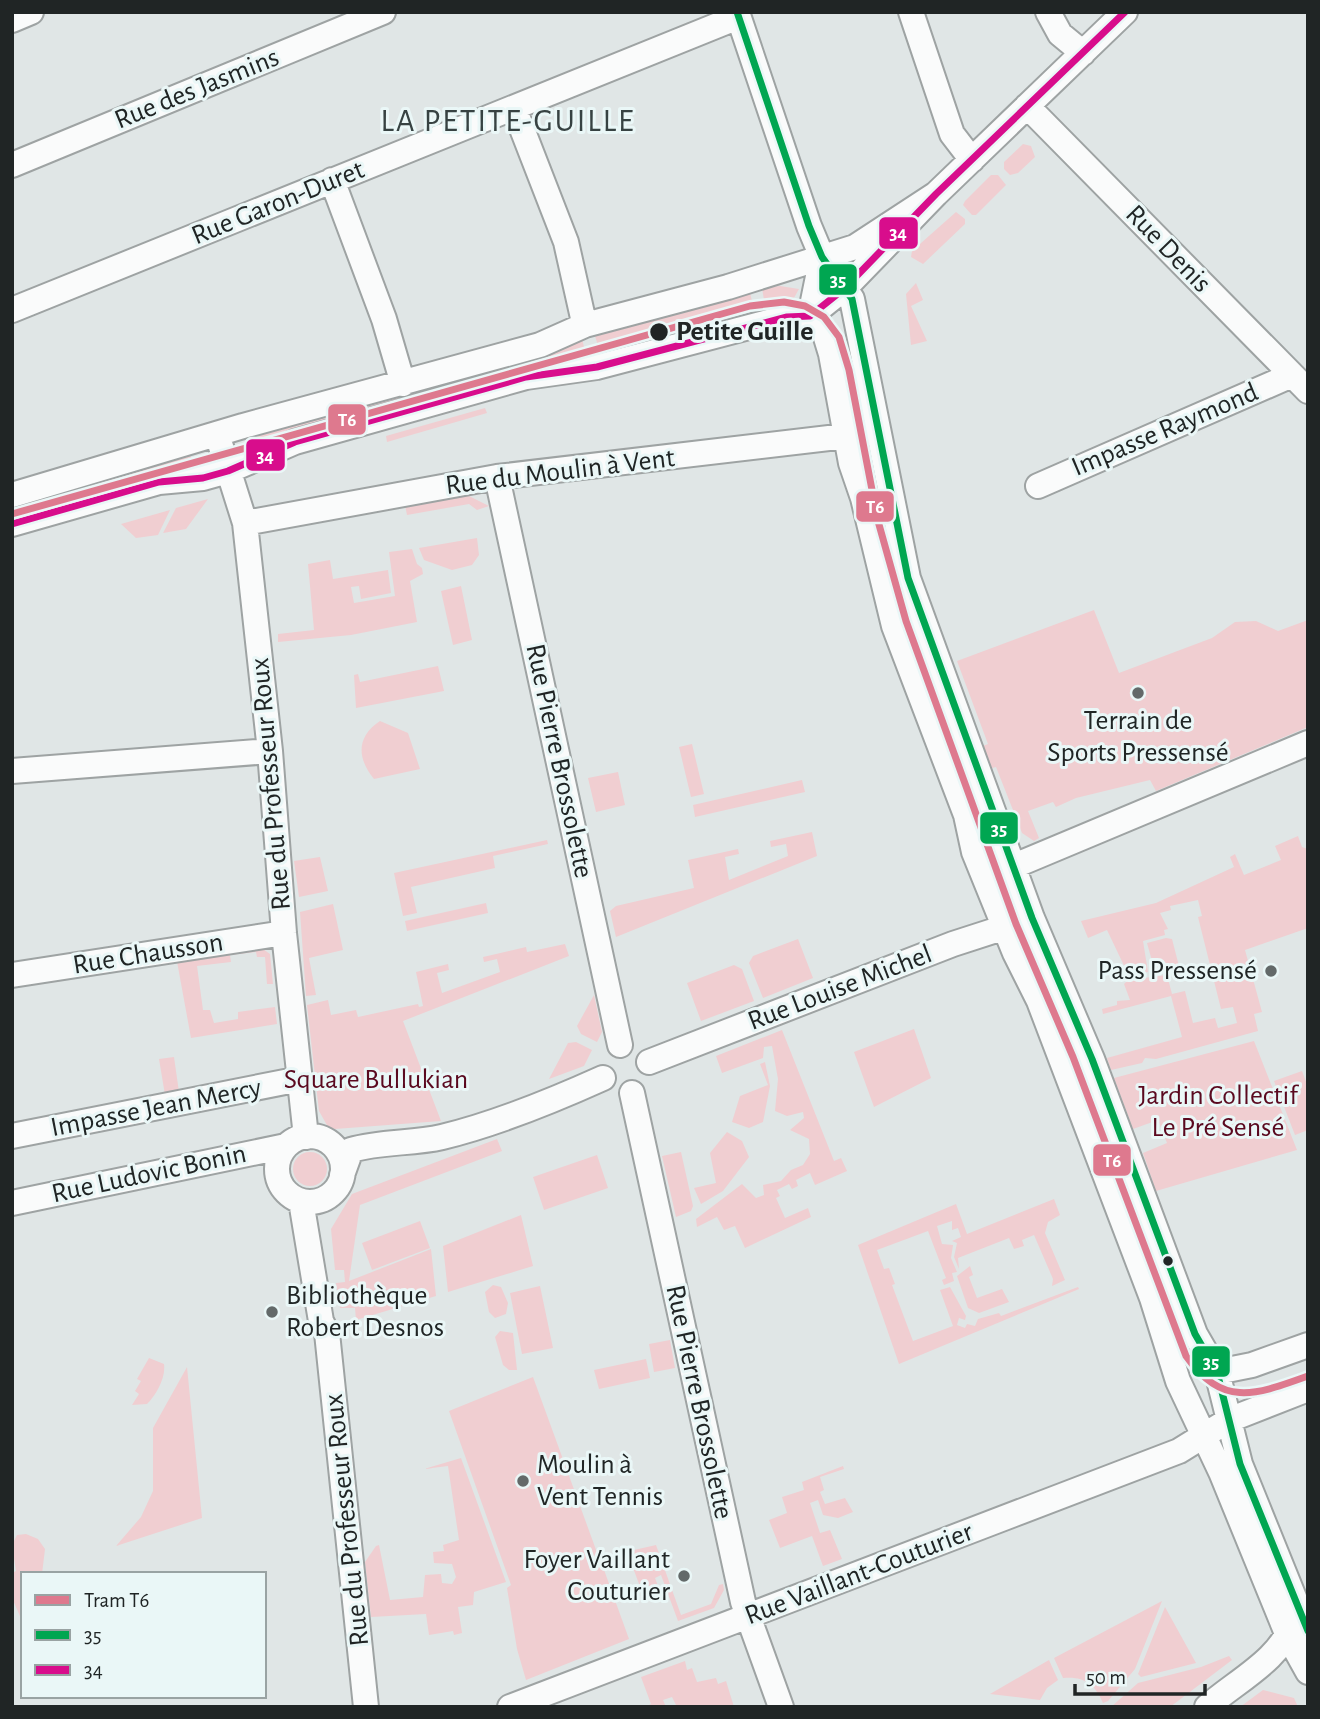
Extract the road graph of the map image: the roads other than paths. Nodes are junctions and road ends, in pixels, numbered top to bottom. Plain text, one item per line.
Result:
1 (31, 12) edge
2 (383, 12) edge
3 (911, 12) edge
4 (1048, 12) edge
5 (1125, 12) edge
6 (738, 15) edge
7 (12, 20) edge
8 (1083, 53) junction
9 (1027, 106) junction
10 (514, 108) junction
11 (972, 160) junction
12 (12, 165) edge
13 (332, 180) junction
14 (936, 194) junction
15 (822, 257) junction
16 (845, 288) junction
17 (12, 310) edge
18 (810, 316) junction
19 (583, 318) dead end
20 (403, 383) junction
21 (1300, 383) edge
22 (877, 431) junction
23 (217, 434) junction
24 (846, 437) junction
25 (228, 471) junction
26 (497, 477) junction
27 (1038, 486) dead end
28 (12, 495) edge
29 (245, 523) junction
30 (12, 524) edge
31 (1308, 743) edge
32 (270, 751) junction
33 (12, 771) edge
34 (1014, 866) junction
35 (986, 877) junction
36 (1032, 918) junction
37 (1006, 928) junction
38 (284, 933) junction
39 (12, 975) edge
40 (621, 1045) junction
41 (649, 1062) junction
42 (603, 1078) junction
43 (300, 1079) junction
44 (632, 1093) junction
45 (12, 1136) edge
46 (296, 1142) junction
47 (342, 1175) junction
48 (312, 1200) junction
49 (12, 1203) edge
50 (1308, 1345) edge
51 (1217, 1372) junction
52 (1308, 1389) edge
53 (1229, 1420) junction
54 (1205, 1437) junction
55 (1303, 1603) edge
56 (747, 1616) junction
57 (1303, 1631) edge
58 (1308, 1672) edge
59 (366, 1707) edge
60 (510, 1707) edge
61 (781, 1707) edge
62 (1207, 1707) edge

1 - 7 street
2 - 12 street, Rue des Jasmins
3 - 11 street
4 - 8 street
5 - 8 street
6 - 10 street, Rue Garon-Duret
6 - 15 street
8 - 9 street
9 - 11 street
9 - 21 street, Rue Denis
10 - 13 street, Rue Garon-Duret
10 - 19 street
11 - 14 street
13 - 17 street, Rue Garon-Duret
13 - 20 street
14 - 15 street
14 - 16 street
15 - 16 street
15 - 18 street
15 - 20 street
16 - 18 street
16 - 22 street
18 - 24 street
18 - 25 street
20 - 23 street
21 - 27 street, Impasse Raymond
22 - 24 street, Rue du Moulin à Vent
22 - 34 street
23 - 25 street, Rue du Professeur Roux
23 - 28 street
24 - 26 street, Rue du Moulin à Vent
24 - 35 street
25 - 29 street, Rue du Professeur Roux
25 - 30 street
26 - 29 street, Rue du Moulin à Vent
26 - 40 street, Rue Pierre Brossolette
29 - 32 street, Rue du Professeur Roux
31 - 34 street
32 - 33 street
32 - 38 street, Rue du Professeur Roux
34 - 35 street
34 - 36 street
35 - 37 street
36 - 37 street, Rue Louise Michel
36 - 51 street
37 - 41 street, Rue Louise Michel
37 - 54 street
38 - 39 street, Rue Chausson
38 - 43 street, Rue du Professeur Roux
40 - 41 street
40 - 42 street
41 - 44 street
42 - 44 street
42 - 47 street
43 - 45 street, Impasse Jean Mercy
43 - 46 street, Rue du Professeur Roux
44 - 56 street, Rue Pierre Brossolette
46 - 47 street
46 - 48 street
46 - 49 street, Rue Ludovic Bonin
47 - 48 street
48 - 59 street, Rue du Professeur Roux
50 - 51 street
51 - 53 street
51 - 54 street
52 - 53 street, Rue Vaillant-Couturier
53 - 54 street, Rue Vaillant-Couturier
53 - 55 street
54 - 56 street, Rue Vaillant-Couturier
54 - 57 street
55 - 57 street
56 - 60 street, Rue Vaillant-Couturier
56 - 61 street, Rue Pierre Brossolette
57 - 58 street
57 - 62 street

